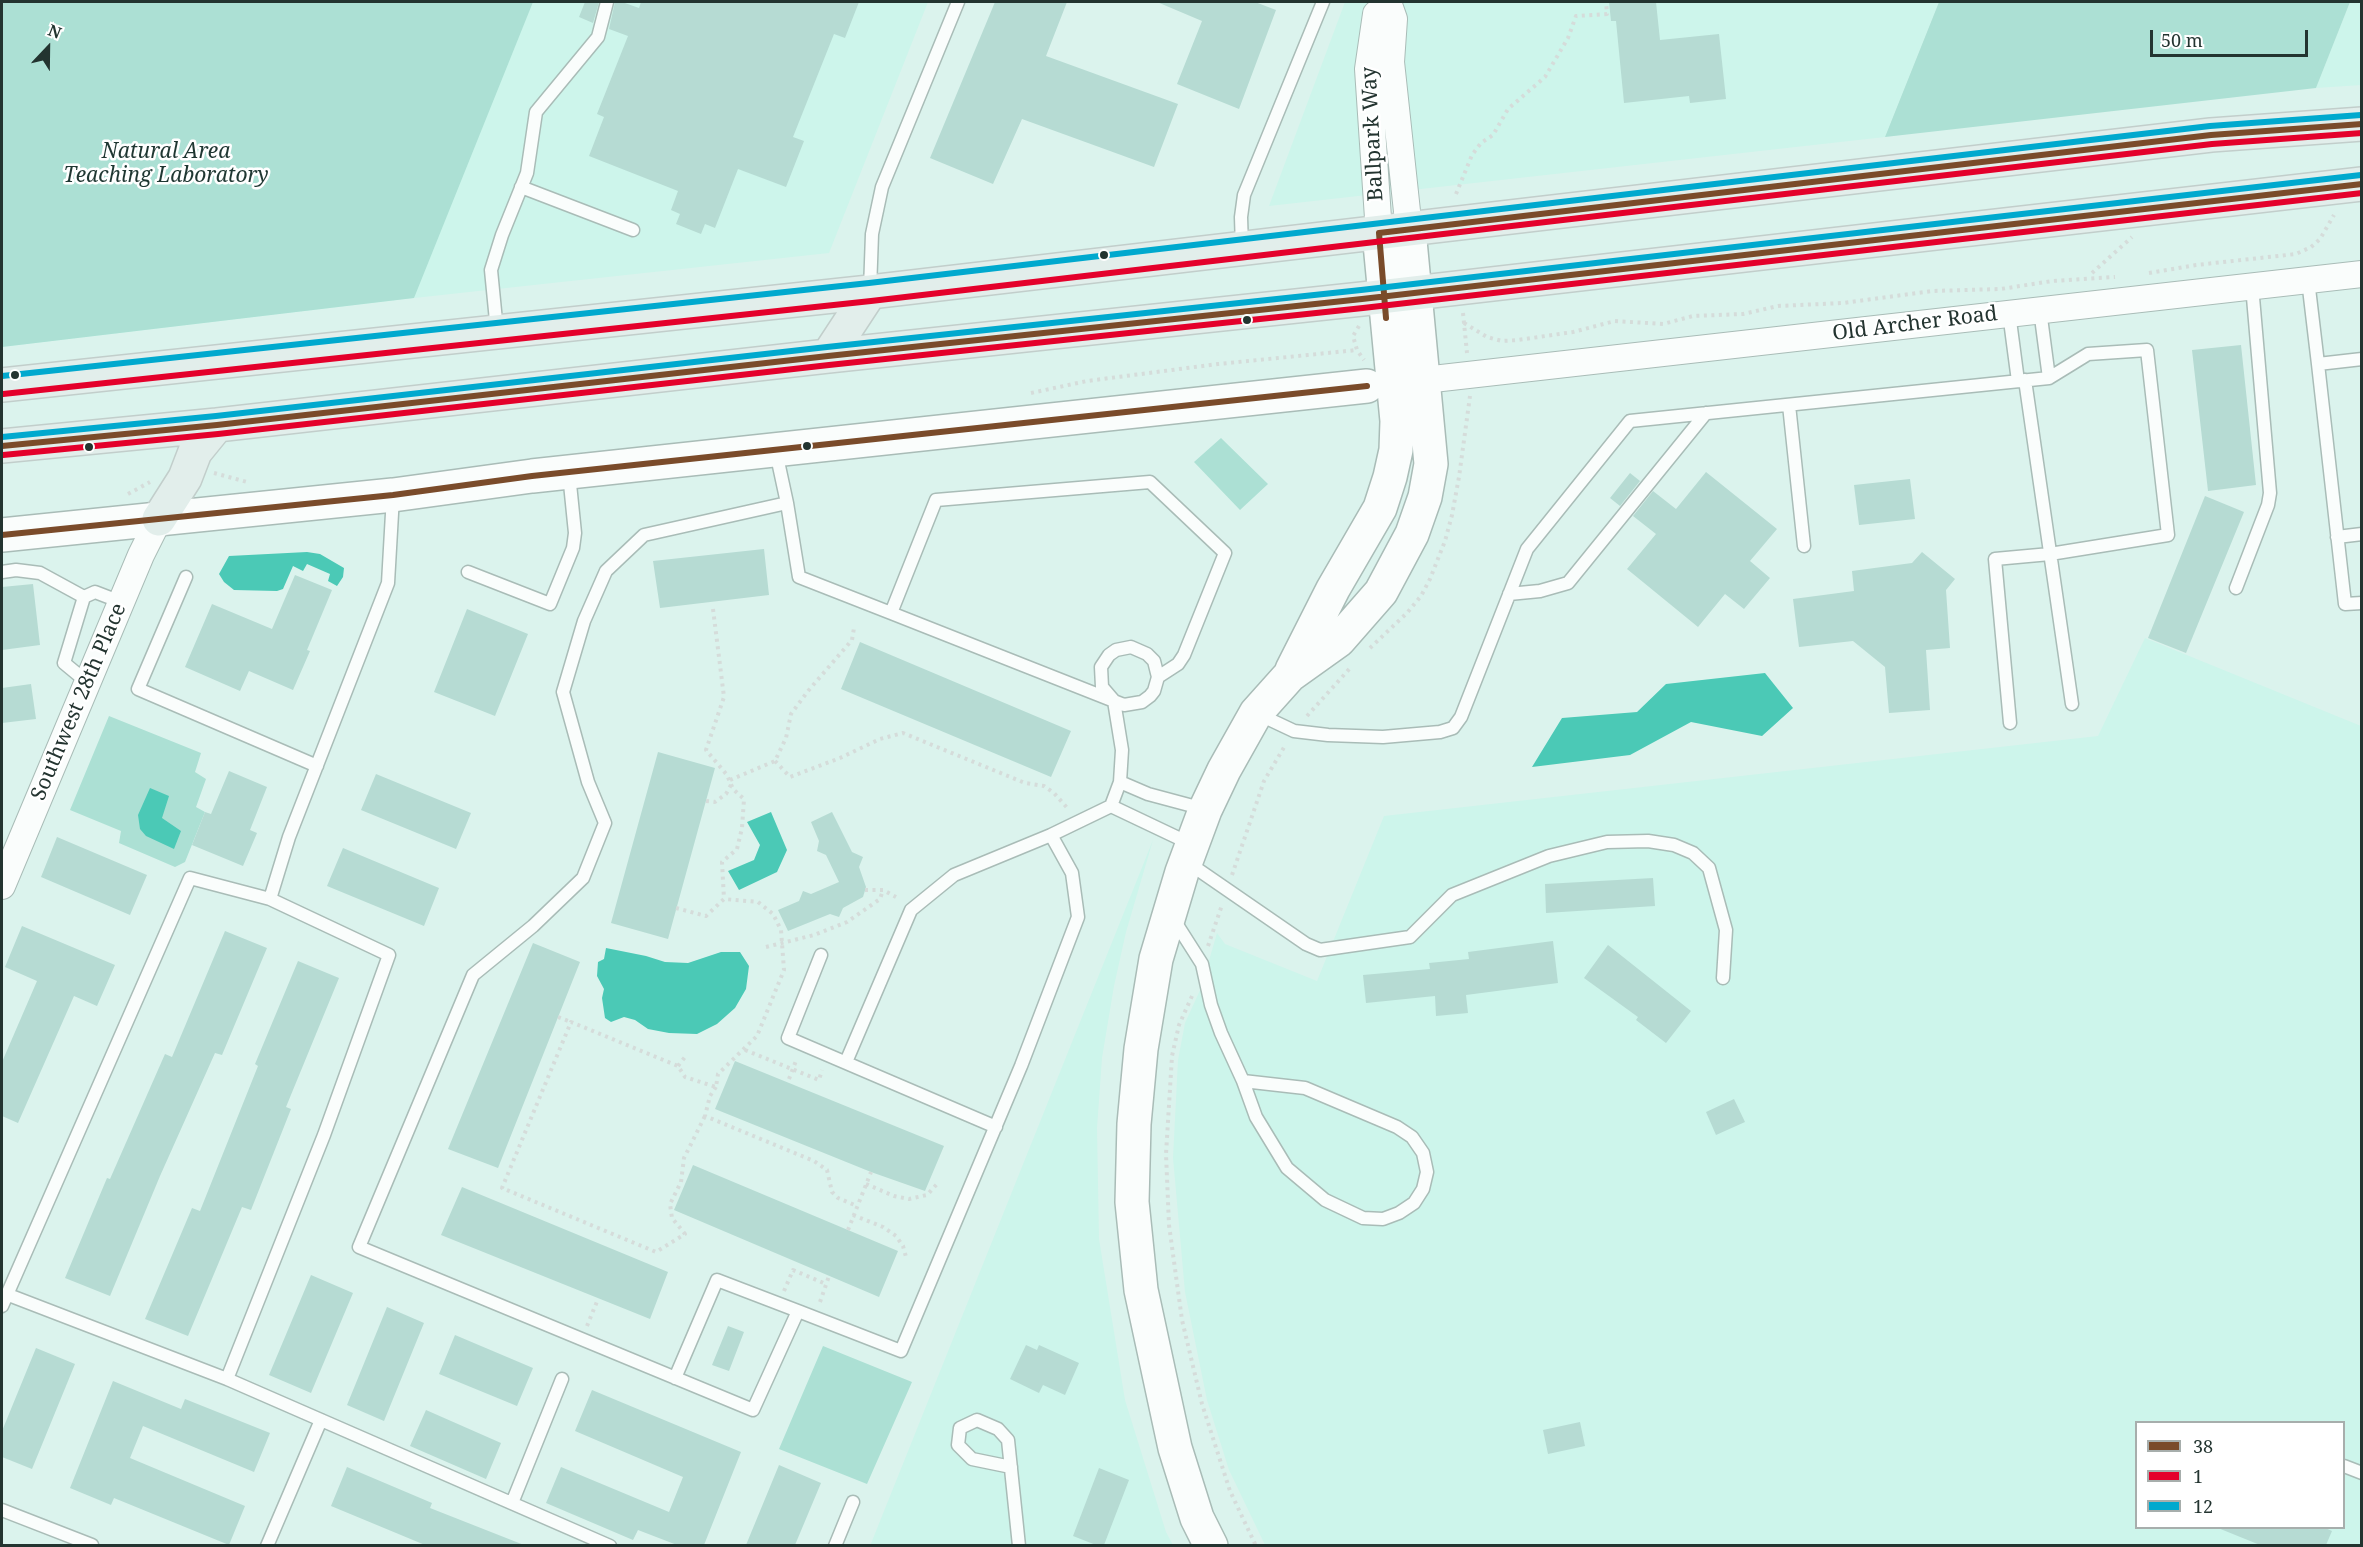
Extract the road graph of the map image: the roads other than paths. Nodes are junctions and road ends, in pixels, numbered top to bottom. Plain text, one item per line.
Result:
1 (607, 2) edge
2 (958, 2) edge
3 (1323, 2) edge
4 (1388, 3) edge
5 (2361, 124) edge
6 (2361, 184) edge
7 (521, 187) junction
8 (633, 230) dead end
9 (1394, 231) junction
10 (1242, 249) junction
11 (2361, 274) edge
12 (2307, 280) junction
13 (2252, 286) junction
14 (870, 292) junction
15 (1388, 302) junction
16 (2040, 310) junction
17 (2008, 313) junction
18 (497, 332) junction
19 (1373, 349) junction
20 (828, 356) junction
21 (2361, 359) edge
22 (2318, 364) junction
23 (2049, 378) junction
24 (1424, 380) junction
25 (2021, 381) junction
26 (2, 385) edge
27 (1367, 386) junction
28 (1789, 405) junction
29 (1396, 413) junction
30 (1706, 413) junction
31 (217, 425) junction
32 (2, 447) edge
33 (775, 450) junction
34 (568, 472) junction
35 (393, 495) junction
36 (787, 503) junction
37 (159, 519) junction
38 (2361, 534) edge
39 (2, 535) edge
40 (2337, 537) junction
41 (1804, 546) dead end
42 (2050, 554) junction
43 (2, 572) edge
44 (468, 572) dead end
45 (186, 577) dead end
46 (2236, 588) dead end
47 (1509, 594) junction
48 (84, 597) junction
49 (121, 602) junction
50 (2361, 603) edge
51 (891, 613) junction
52 (1290, 675) junction
53 (1158, 677) junction
54 (87, 682) junction
55 (1114, 701) junction
56 (2072, 704) dead end
57 (1256, 713) junction
58 (2010, 723) dead end
59 (316, 766) junction
60 (1120, 782) junction
61 (1111, 806) junction
62 (1205, 810) junction
63 (1051, 835) junction
64 (1189, 853) junction
65 (3, 876) edge
66 (270, 899) junction
67 (1170, 914) junction
68 (821, 955) dead end
69 (1723, 978) dead end
70 (846, 1062) junction
71 (1243, 1081) junction
72 (996, 1128) junction
73 (4, 1300) edge
74 (798, 1311) junction
75 (675, 1378) junction
76 (226, 1379) junction
77 (562, 1379) dead end
78 (321, 1420) junction
79 (1011, 1467) junction
80 (2345, 1467) edge
81 (2361, 1473) edge
82 (853, 1502) dead end
83 (512, 1503) junction
84 (2, 1510) edge
85 (92, 1545) edge
86 (267, 1545) edge
87 (610, 1545) edge
88 (835, 1545) edge
89 (1019, 1545) edge
90 (1211, 1545) edge

1 - 7 lane
2 - 14 lane
3 - 10 lane
4 - 9 street, Ballpark Way
5 - 9 main road
6 - 15 main road
7 - 8 lane
7 - 18 lane
9 - 10 main road
9 - 15 street
10 - 14 main road
11 - 12 street, Old Archer Road
12 - 13 street, Old Archer Road
12 - 22 lane
13 - 16 street, Old Archer Road
13 - 46 lane
14 - 18 main road
14 - 20 main road
15 - 19 street
15 - 20 main road
15 - 24 street
16 - 17 street, Old Archer Road
16 - 23 lane
17 - 24 street, Old Archer Road
17 - 25 lane
18 - 26 main road
19 - 27 street
19 - 29 street
20 - 31 main road
21 - 22 lane
22 - 40 lane
23 - 25 lane
23 - 42 lane
24 - 52 street
25 - 28 lane
25 - 42 lane
27 - 29 street
27 - 33 street
28 - 30 lane
28 - 41 lane
29 - 52 street
30 - 47 lane
30 - 47 lane
31 - 32 main road
31 - 37 main road
33 - 34 street
33 - 36 lane
34 - 35 street
34 - 44 lane
35 - 37 street
35 - 59 lane
36 - 51 lane
36 - 75 lane
37 - 39 street
37 - 49 street, Southwest 28th Place
38 - 40 lane
40 - 50 lane
42 - 56 lane
42 - 58 lane
43 - 48 lane
45 - 59 lane
47 - 57 lane
48 - 49 lane
48 - 54 lane
49 - 54 street, Southwest 28th Place
51 - 53 lane
51 - 55 lane
52 - 57 street
53 - 55 lane
53 - 55 lane
54 - 65 street, Southwest 28th Place
55 - 60 lane
57 - 62 street
59 - 66 lane
60 - 61 lane
60 - 62 lane
61 - 63 lane
61 - 64 lane
62 - 64 street
63 - 70 lane
63 - 72 lane
64 - 67 street
64 - 69 lane
66 - 73 lane
66 - 76 lane
67 - 71 lane
67 - 90 street
68 - 70 lane
70 - 72 lane
71 - 71 lane
72 - 74 lane
73 - 76 lane
74 - 75 lane
74 - 75 lane
76 - 78 lane
77 - 83 lane
78 - 83 lane
78 - 86 lane
79 - 79 lane
79 - 89 lane
80 - 81 lane
82 - 88 lane
83 - 87 lane
84 - 85 lane

